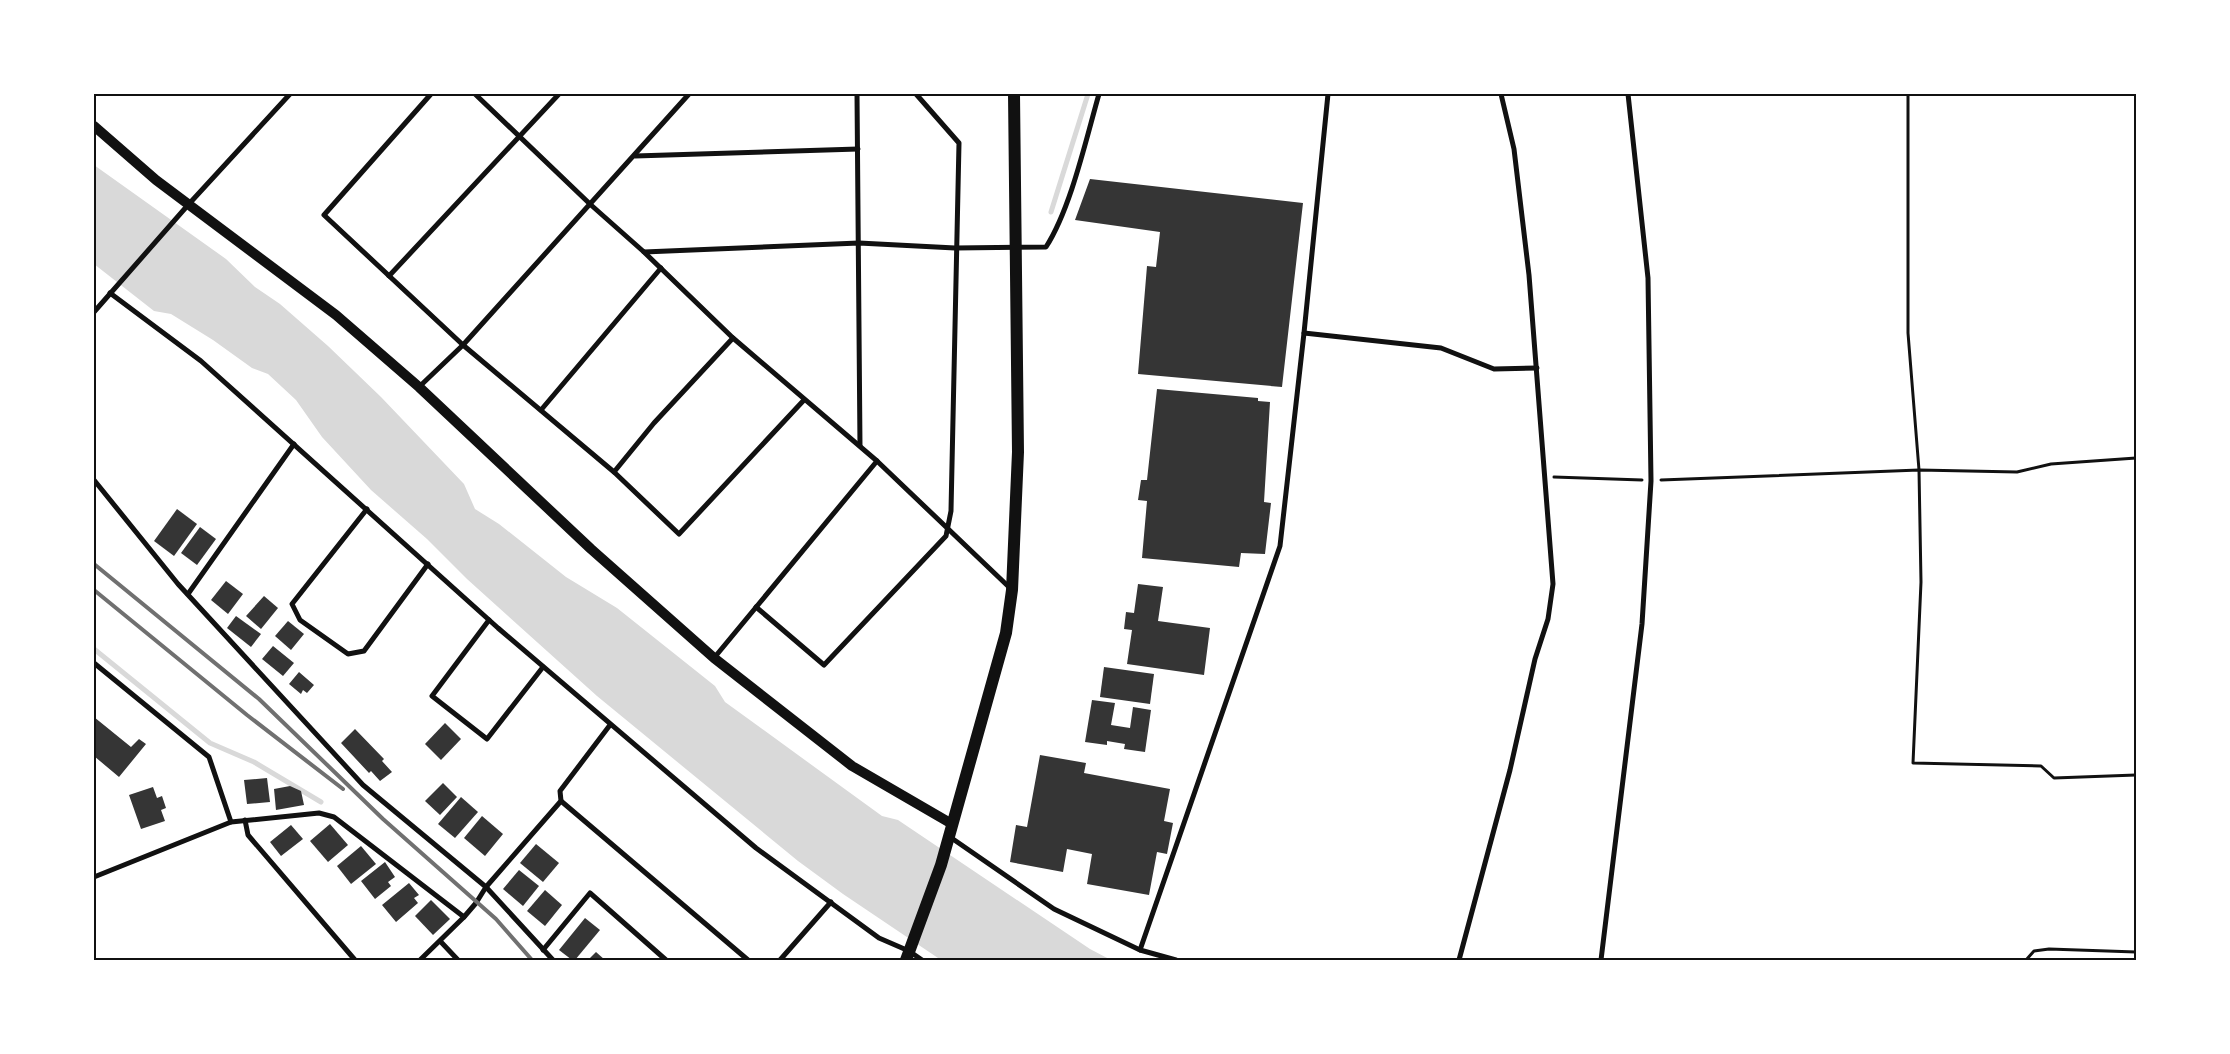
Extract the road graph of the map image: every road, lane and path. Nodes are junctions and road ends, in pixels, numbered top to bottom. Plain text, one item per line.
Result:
1 (290, 94) edge
2 (431, 94) edge
3 (474, 94) edge
4 (559, 94) edge
5 (689, 94) edge
6 (857, 94) edge
7 (916, 94) edge
8 (1014, 94) edge
9 (1098, 94) edge
10 (1328, 94) edge
11 (1501, 94) edge
12 (1628, 94) edge
13 (1908, 94) edge
14 (94, 126) edge
15 (520, 138) junction
16 (858, 149) junction
17 (635, 156) junction
18 (188, 205) junction
19 (591, 205) junction
20 (860, 243) junction
21 (955, 248) junction
22 (1014, 249) junction
23 (644, 252) junction
24 (661, 268) junction
25 (389, 276) junction
26 (110, 293) junction
27 (94, 312) edge
28 (1304, 333) junction
29 (733, 338) junction
30 (463, 345) junction
31 (1537, 368) junction
32 (419, 387) junction
33 (804, 400) junction
34 (541, 410) junction
35 (294, 444) junction
36 (860, 446) junction
37 (2136, 458) edge
38 (877, 461) junction
39 (1918, 470) junction
40 (614, 472) junction
41 (1546, 477) junction
42 (94, 480) edge
43 (1651, 481) junction
44 (367, 508) junction
45 (947, 528) junction
46 (428, 564) junction
47 (1012, 590) junction
48 (188, 594) junction
49 (756, 607) junction
50 (489, 620) junction
51 (714, 658) junction
52 (94, 663) edge
53 (543, 667) junction
54 (610, 725) junction
55 (2136, 775) edge
56 (561, 801) junction
57 (246, 820) junction
58 (231, 822) junction
59 (950, 830) junction
60 (94, 876) edge
61 (486, 887) junction
62 (831, 902) junction
63 (464, 917) junction
64 (441, 942) junction
65 (543, 950) junction
66 (1140, 950) junction
67 (2136, 952) edge
68 (908, 956) edge
69 (355, 960) edge
70 (420, 960) edge
71 (458, 960) edge
72 (553, 960) edge
73 (666, 960) edge
74 (748, 960) edge
75 (780, 960) edge
76 (922, 960) edge
77 (1176, 960) edge
78 (1460, 960) edge
79 (1601, 960) edge
80 (2026, 960) edge

1 - 18 street
2 - 25 street
3 - 15 street
4 - 15 street
5 - 17 street
6 - 16 street
7 - 21 street
8 - 22 highway
9 - 22 street
10 - 28 street
11 - 31 street
12 - 43 street
13 - 39 path
14 - 18 main road
15 - 19 street
15 - 25 street
16 - 17 street
16 - 20 street
17 - 19 street
18 - 26 street
18 - 32 main road
19 - 23 street
19 - 30 street
20 - 21 street
20 - 23 street
20 - 36 street
21 - 22 street
21 - 45 street
22 - 47 highway
23 - 24 street
24 - 29 street
24 - 34 street
25 - 30 street
26 - 27 street
26 - 35 street
28 - 31 street
28 - 66 street
29 - 33 street
29 - 40 street
30 - 32 street
30 - 34 street
31 - 41 street
32 - 51 main road
33 - 36 street
33 - 40 street
34 - 40 street
35 - 44 street
35 - 48 street
36 - 38 street
37 - 39 path
38 - 45 street
38 - 49 street
39 - 43 path
39 - 55 path
41 - 43 path
41 - 78 street
42 - 48 street
43 - 79 street
44 - 46 street
44 - 46 street
45 - 47 street
45 - 49 street
46 - 50 street
47 - 59 highway
48 - 61 street
49 - 51 street
50 - 53 street
50 - 53 street
51 - 59 main road
52 - 58 street
53 - 54 street
54 - 56 street
54 - 62 street
56 - 61 street
56 - 74 street
57 - 58 street
57 - 63 street
57 - 69 street
58 - 60 street
59 - 66 street
59 - 68 highway
61 - 63 street
61 - 65 street
62 - 68 street
62 - 75 street
63 - 64 street
64 - 70 street
64 - 71 street
65 - 72 street
65 - 73 street
66 - 77 street
67 - 80 path
68 - 76 street

